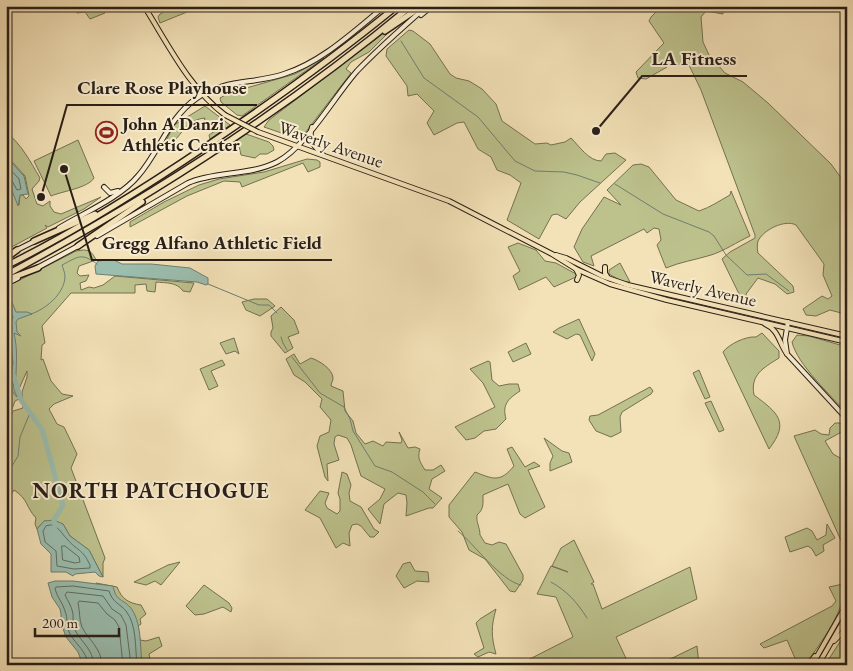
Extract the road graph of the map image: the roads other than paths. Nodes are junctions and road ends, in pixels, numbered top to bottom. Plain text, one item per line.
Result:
1 (144, 6) edge
2 (384, 6) edge
3 (411, 6) edge
4 (422, 6) edge
5 (427, 6) edge
6 (432, 6) edge
7 (395, 8) edge
8 (410, 21) junction
9 (363, 44) junction
10 (202, 94) junction
11 (312, 127) junction
12 (297, 146) junction
13 (325, 156) junction
14 (178, 174) junction
15 (127, 188) junction
16 (107, 200) junction
17 (121, 202) junction
18 (34, 241) junction
19 (78, 246) junction
20 (17, 250) joint
21 (552, 254) junction
22 (6, 257) edge
23 (6, 266) edge
24 (606, 267) dead end
25 (38, 268) joint
26 (576, 269) junction
27 (6, 274) edge
28 (610, 279) junction
29 (577, 280) dead end
30 (6, 282) edge
31 (756, 320) junction
32 (788, 322) junction
33 (787, 327) junction
34 (847, 336) edge
35 (847, 342) edge
36 (788, 354) junction
37 (847, 419) edge
38 (847, 604) edge
39 (847, 615) edge
40 (847, 628) edge
41 (824, 644) junction
42 (826, 651) junction
43 (818, 664) edge
44 (808, 665) edge
45 (812, 665) edge

1 - 10 main road, Waverly Avenue
2 - 10 main road
3 - 9 highway
4 - 9 highway
5 - 8 main road
6 - 8 main road
7 - 17 highway
8 - 11 main road
9 - 14 highway
10 - 12 main road, Waverly Avenue, bridge
10 - 15 main road
11 - 12 main road
11 - 13 main road
12 - 13 main road, Waverly Avenue
12 - 19 main road
13 - 21 main road, Waverly Avenue
14 - 19 highway
14 - 27 highway
15 - 16 main road
15 - 16 main road
16 - 18 main road
17 - 18 highway
17 - 23 highway
18 - 20 main road
19 - 25 main road
20 - 22 highway
21 - 26 main road, Waverly Avenue
21 - 28 main road, Waverly Avenue
24 - 28 main road
25 - 30 highway
26 - 29 main road
26 - 31 main road, Waverly Avenue
28 - 32 main road, Waverly Avenue
31 - 33 main road, Waverly Avenue
31 - 36 main road
32 - 33 main road
32 - 34 main road, Waverly Avenue
33 - 35 main road, Waverly Avenue
33 - 36 main road
36 - 37 main road
38 - 41 main road
39 - 42 main road
40 - 42 main road
41 - 44 main road
41 - 45 main road
42 - 43 main road

